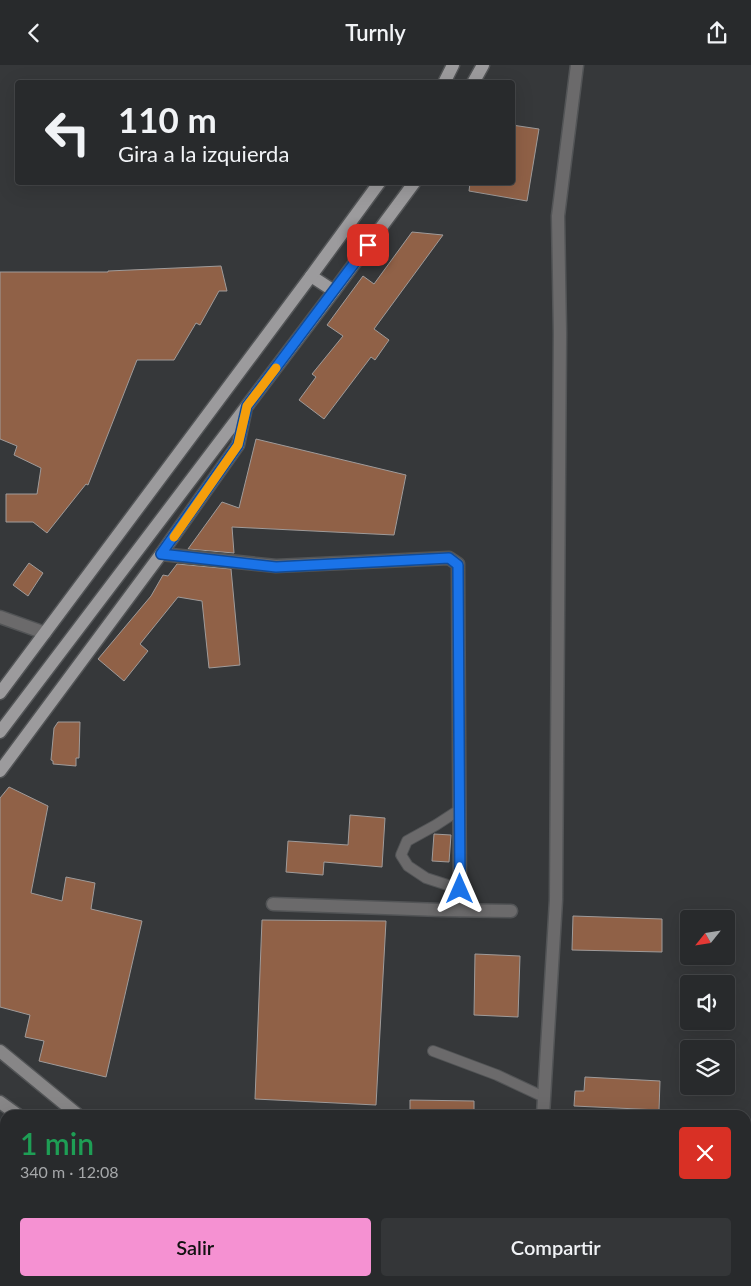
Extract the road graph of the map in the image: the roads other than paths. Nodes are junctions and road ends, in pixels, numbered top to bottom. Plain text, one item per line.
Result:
1 (454, 65) edge
2 (483, 65) edge
3 (577, 65) edge
4 (446, 80) edge
5 (475, 80) edge
6 (378, 185) edge
7 (413, 185) edge
8 (311, 276) junction
9 (334, 291) junction
10 (247, 406) junction
11 (161, 554) junction
12 (0, 617) edge
13 (45, 633) junction
14 (0, 693) edge
15 (0, 732) edge
16 (0, 771) edge
17 (460, 810) junction
18 (460, 889) junction
19 (273, 904) dead end
20 (460, 910) junction
21 (511, 911) dead end
22 (0, 1051) edge
23 (433, 1051) dead end
24 (544, 1097) junction
25 (0, 1102) edge
26 (11, 1110) edge
27 (72, 1110) edge
28 (543, 1110) edge

1 - 4 main road
2 - 5 main road
3 - 24 street
6 - 8 main road
7 - 9 main road
8 - 9 main road
8 - 13 main road
9 - 10 main road
10 - 11 main road
10 - 15 main road
11 - 16 main road
11 - 17 street
12 - 13 street
13 - 14 main road
17 - 18 street
17 - 18 lane
18 - 20 street
19 - 20 street
20 - 21 street
22 - 27 main road
23 - 24 lane
24 - 28 street
25 - 26 main road

